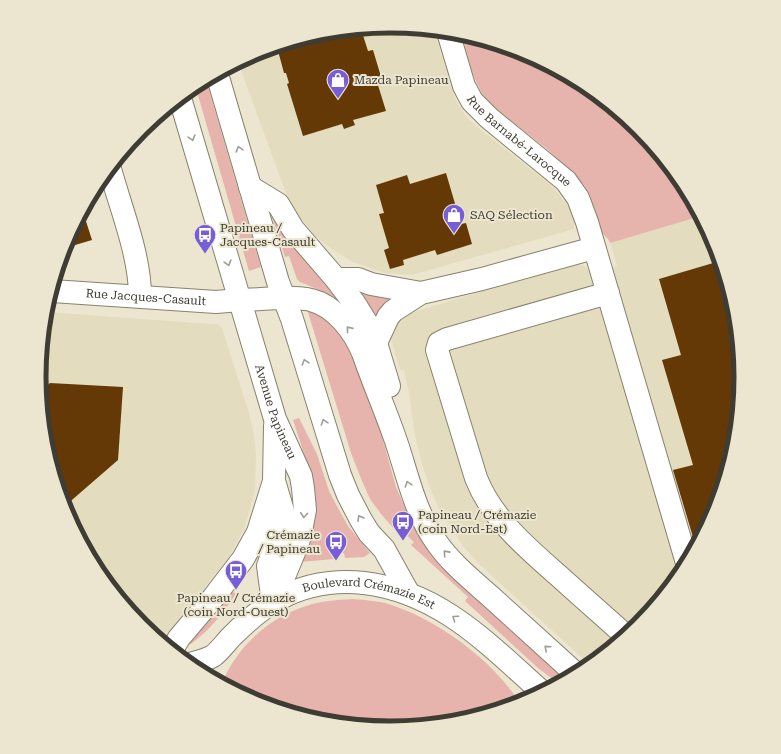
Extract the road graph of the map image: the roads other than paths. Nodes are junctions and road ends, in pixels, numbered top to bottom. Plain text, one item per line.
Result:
1 (450, 39) edge
2 (219, 79) edge
3 (182, 104) edge
4 (112, 176) edge
5 (250, 187) junction
6 (594, 248) junction
7 (336, 279) junction
8 (57, 290) edge
9 (422, 293) junction
10 (608, 293) junction
11 (140, 296) junction
12 (284, 298) junction
13 (240, 300) junction
14 (376, 343) junction
15 (275, 419) junction
16 (398, 447) junction
17 (274, 481) junction
18 (685, 555) edge
19 (409, 594) junction
20 (273, 603) junction
21 (621, 632) edge
22 (175, 645) edge
23 (210, 666) edge
24 (571, 670) edge
25 (538, 688) edge

1 - 6 main road, Rue Barnabé-Larocque
5 -> 2 main road
3 -> 13 main road, Avenue Papineau
4 - 11 main road
5 - 7 main road
5 - 12 main road
6 - 9 main road
6 - 10 main road, Rue Barnabé-Larocque
7 - 9 main road
7 - 14 main road
8 - 11 main road, Rue Jacques-Casault
9 - 14 main road
10 - 18 main road, Rue Barnabé-Larocque
10 - 21 main road
11 - 13 main road, Rue Jacques-Casault
12 - 13 main road, Rue Jacques-Casault
16 -> 12 main road, Rue Jacques-Casault
19 -> 12 main road
13 - 15 main road, Avenue Papineau
14 - 16 main road
15 - 17 main road
15 -> 20 main road, Avenue Papineau
24 -> 16 main road
17 - 20 main road
17 - 22 main road
19 - 20 main road, Boulevard Crémazie Est
25 -> 19 main road, Boulevard Crémazie Est
20 - 23 main road, Boulevard Crémazie Est

